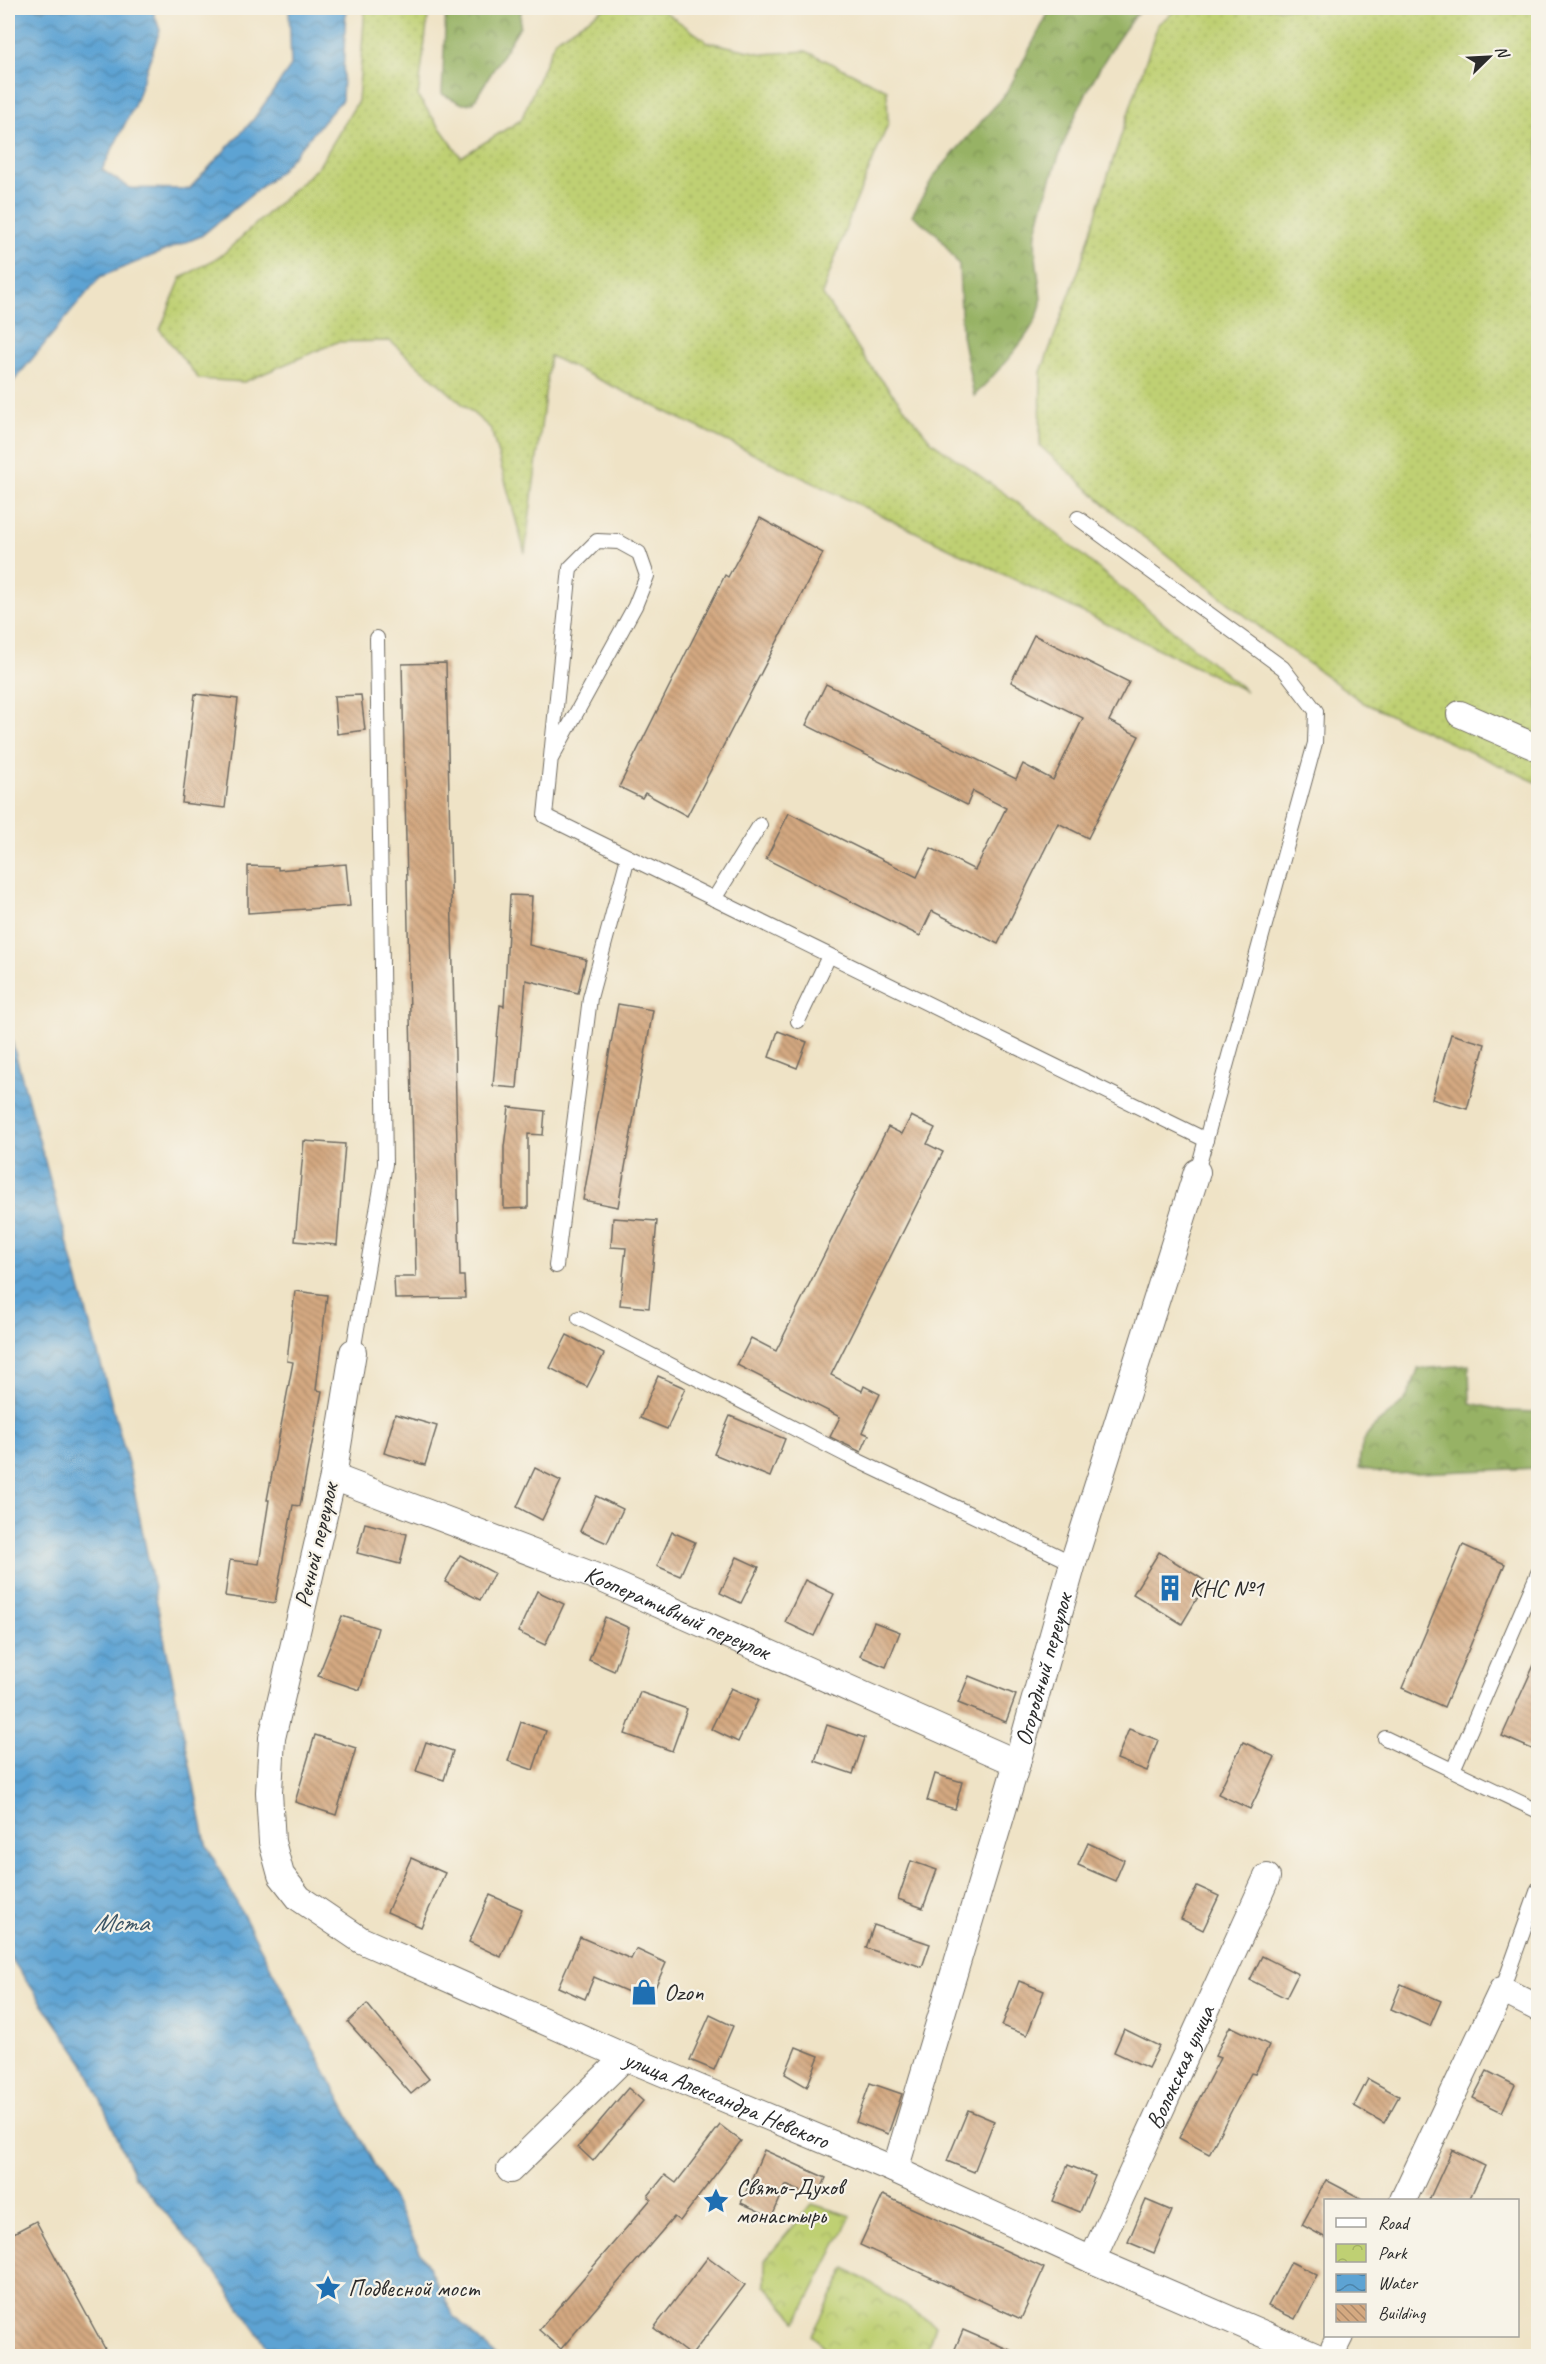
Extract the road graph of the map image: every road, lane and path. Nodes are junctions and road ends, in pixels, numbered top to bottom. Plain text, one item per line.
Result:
1 (1078, 518) dead end
2 (377, 638) dead end
3 (1460, 714) dead end
4 (1539, 748) edge
5 (551, 759) junction
6 (760, 825) dead end
7 (628, 857) junction
8 (714, 899) junction
9 (829, 956) junction
10 (798, 1021) dead end
11 (1206, 1140) junction
12 (1197, 1172) joint
13 (556, 1266) dead end
14 (579, 1318) dead end
15 (353, 1352) joint
16 (333, 1477) junction
17 (1073, 1563) junction
18 (1539, 1573) edge
19 (272, 1738) joint
20 (1385, 1738) dead end
21 (1017, 1763) junction
22 (1453, 1770) junction
23 (1539, 1811) edge
24 (1267, 1876) dead end
25 (1539, 1890) edge
26 (1502, 1990) junction
27 (1539, 2008) edge
28 (625, 2057) junction
29 (510, 2170) dead end
30 (895, 2170) junction
31 (1403, 2199) edge
32 (1092, 2260) junction
33 (1340, 2337) edge
34 (1316, 2356) edge
35 (1330, 2356) edge

1 - 11 lane
2 - 15 lane
3 - 4 street
5 - 5 lane
5 - 7 lane
6 - 8 lane
7 - 8 lane
7 - 13 lane
8 - 9 lane
9 - 10 lane
9 - 11 lane
11 - 12 lane
12 - 17 street, Огородный переулок
14 - 17 lane
15 - 16 street, Речной переулок
16 - 19 street, Речной переулок
16 - 21 street, Кооперативный переулок
17 - 21 street, Огородный переулок
18 - 22 lane
19 - 28 street, улица Александра Невского
20 - 22 lane
21 - 30 street, Огородный переулок
22 - 23 lane
24 - 32 street, Волокская улица
25 - 26 lane
26 - 27 street
26 - 31 street
28 - 29 street
28 - 30 street, улица Александра Невского
30 - 32 street, улица Александра Невского
32 - 34 street, улица Александра Невского
33 - 35 street

